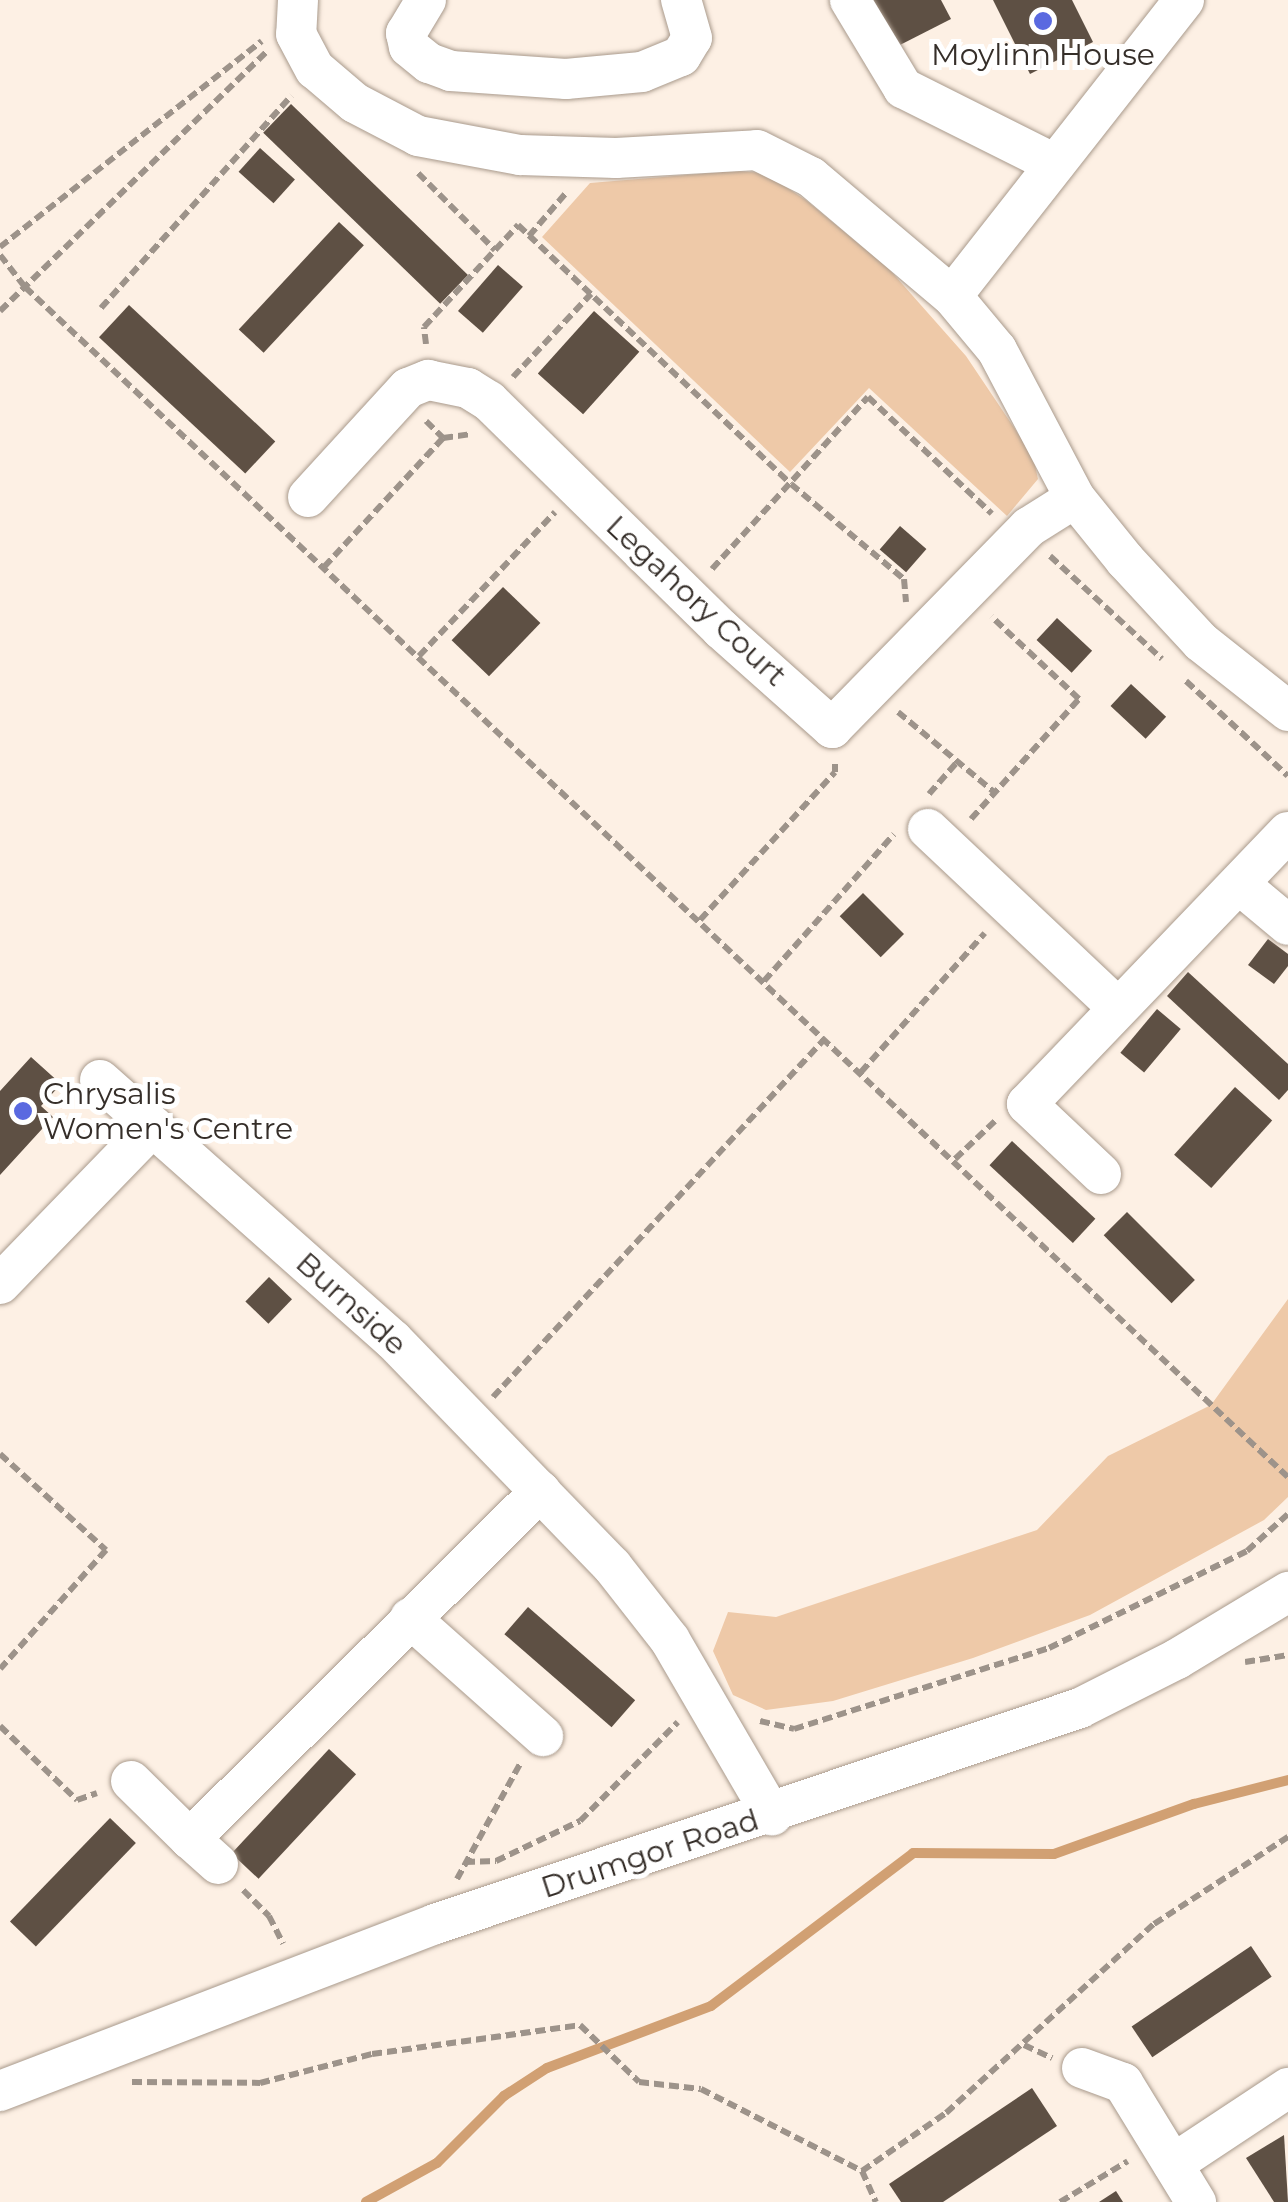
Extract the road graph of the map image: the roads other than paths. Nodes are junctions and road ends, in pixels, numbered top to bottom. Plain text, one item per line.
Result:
1 (426, 0) edge
2 (681, 0) edge
3 (850, 0) edge
4 (1184, 0) edge
5 (297, 11) edge
6 (1055, 164) junction
7 (952, 296) junction
8 (308, 497) dead end
9 (1076, 498) junction
10 (1288, 711) edge
11 (925, 826) road end
12 (1288, 832) edge
13 (1240, 885) junction
14 (1288, 926) edge
15 (1118, 1007) junction
16 (100, 1080) dead end
17 (153, 1126) junction
18 (1101, 1174) dead end
19 (0, 1284) edge
20 (540, 1491) junction
21 (1288, 1592) edge
22 (410, 1618) junction
23 (543, 1736) road end
24 (131, 1781) road end
25 (772, 1815) junction
26 (1082, 2068) dead end
27 (1288, 2088) edge
28 (0, 2091) edge
29 (1166, 2153) junction
30 (1196, 2202) edge

1 - 2 street
3 - 6 street
4 - 6 street
5 - 7 street
6 - 7 street
7 - 9 street
8 - 9 street, Legahory Court
9 - 10 street
11 - 15 street
12 - 13 street
13 - 14 street
13 - 15 street
15 - 18 street
16 - 17 street, Burnside
17 - 19 street
17 - 20 street, Burnside
20 - 22 street
20 - 25 street, Burnside
21 - 25 street, Drumgor Road
22 - 23 street
22 - 24 street
25 - 28 street, Drumgor Road
26 - 29 street
27 - 29 street
29 - 30 street

